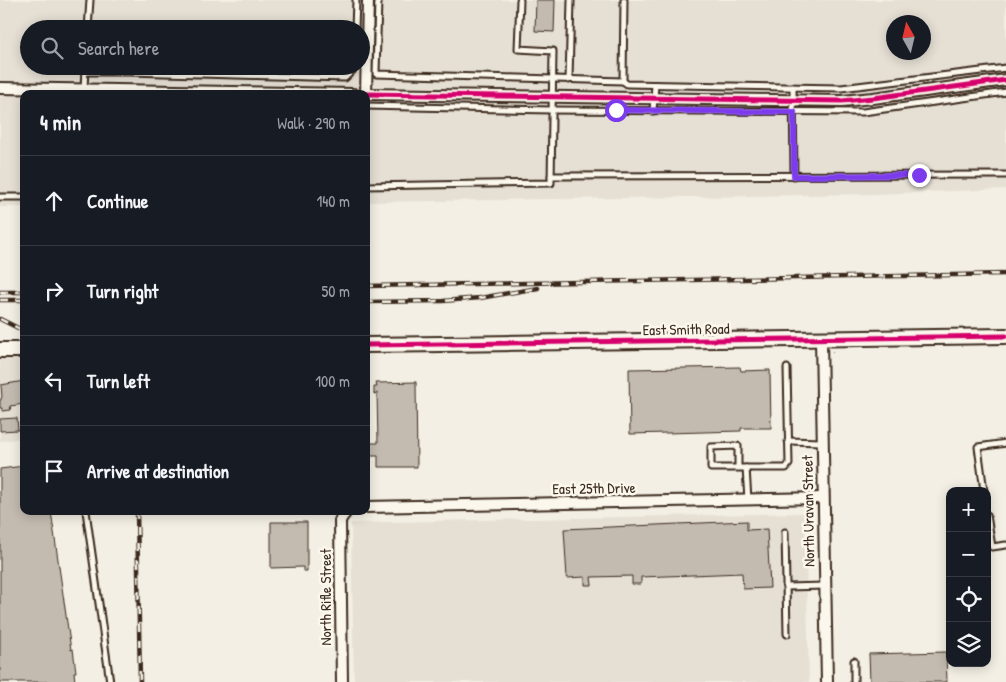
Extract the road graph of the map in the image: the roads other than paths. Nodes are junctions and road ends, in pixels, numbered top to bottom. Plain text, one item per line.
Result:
1 (90, 0) edge
2 (356, 0) edge
3 (368, 0) edge
4 (378, 0) edge
5 (520, 0) edge
6 (571, 0) edge
7 (624, 0) edge
8 (89, 20) edge
9 (355, 20) edge
10 (368, 20) edge
11 (1006, 68) edge
12 (85, 75) edge
13 (225, 75) edge
14 (348, 75) edge
15 (366, 75) edge
16 (553, 79) junction
17 (569, 80) junction
18 (1006, 80) edge
19 (623, 81) junction
20 (655, 85) junction
21 (794, 87) junction
22 (0, 88) edge
23 (56, 90) edge
24 (84, 90) edge
25 (366, 90) edge
26 (1006, 92) edge
27 (370, 94) edge
28 (552, 97) junction
29 (654, 99) junction
30 (794, 100) junction
31 (370, 106) edge
32 (552, 110) junction
33 (653, 111) junction
34 (794, 112) junction
35 (1006, 175) edge
36 (551, 176) junction
37 (794, 176) junction
38 (370, 186) edge
39 (20, 197) edge
40 (0, 198) edge
41 (1006, 336) edge
42 (821, 339) junction
43 (370, 345) edge
44 (0, 350) edge
45 (20, 350) edge
46 (787, 368) dead end
47 (788, 441) junction
48 (822, 442) junction
49 (1006, 443) edge
50 (738, 468) junction
51 (746, 468) junction
52 (983, 487) edge
53 (823, 498) junction
54 (748, 500) junction
55 (370, 507) edge
56 (87, 515) edge
57 (343, 515) edge
58 (785, 532) dead end
59 (990, 532) edge
60 (1006, 545) edge
61 (825, 586) junction
62 (786, 587) junction
63 (787, 634) dead end
64 (854, 661) dead end
65 (110, 682) edge
66 (342, 682) edge
67 (827, 682) edge
68 (854, 682) edge

1 - 8 lane
2 - 9 lane
3 - 10 street
4 - 16 lane
5 - 16 lane
6 - 17 lane
7 - 19 lane
11 - 21 lane
12 - 24 lane
13 - 14 lane
15 - 25 street
16 - 17 lane
16 - 28 lane
17 - 19 lane
18 - 30 street
19 - 20 lane
20 - 21 lane
20 - 29 lane
21 - 30 lane
22 - 23 street
26 - 34 lane
27 - 28 street
28 - 29 street
28 - 32 lane
29 - 30 street
29 - 33 lane
30 - 34 lane
31 - 32 lane
32 - 33 lane
32 - 36 lane
33 - 34 lane
34 - 37 lane
35 - 37 lane
36 - 37 lane
36 - 38 lane
39 - 40 lane
41 - 42 street, East Smith Road
42 - 43 street, East Smith Road
42 - 48 street, North Uravan Street
44 - 45 street
46 - 47 lane
47 - 48 lane
47 - 51 lane
48 - 53 street, North Uravan Street
49 - 52 lane
50 - 50 lane
50 - 51 lane
51 - 54 lane
53 - 54 street, East 25th Drive
53 - 61 street, North Uravan Street
54 - 55 street, East 25th Drive
56 - 65 lane
57 - 66 street, North Rifle Street
58 - 62 lane
59 - 60 lane
61 - 62 lane
61 - 67 street, North Uravan Street
62 - 63 lane
64 - 68 lane

